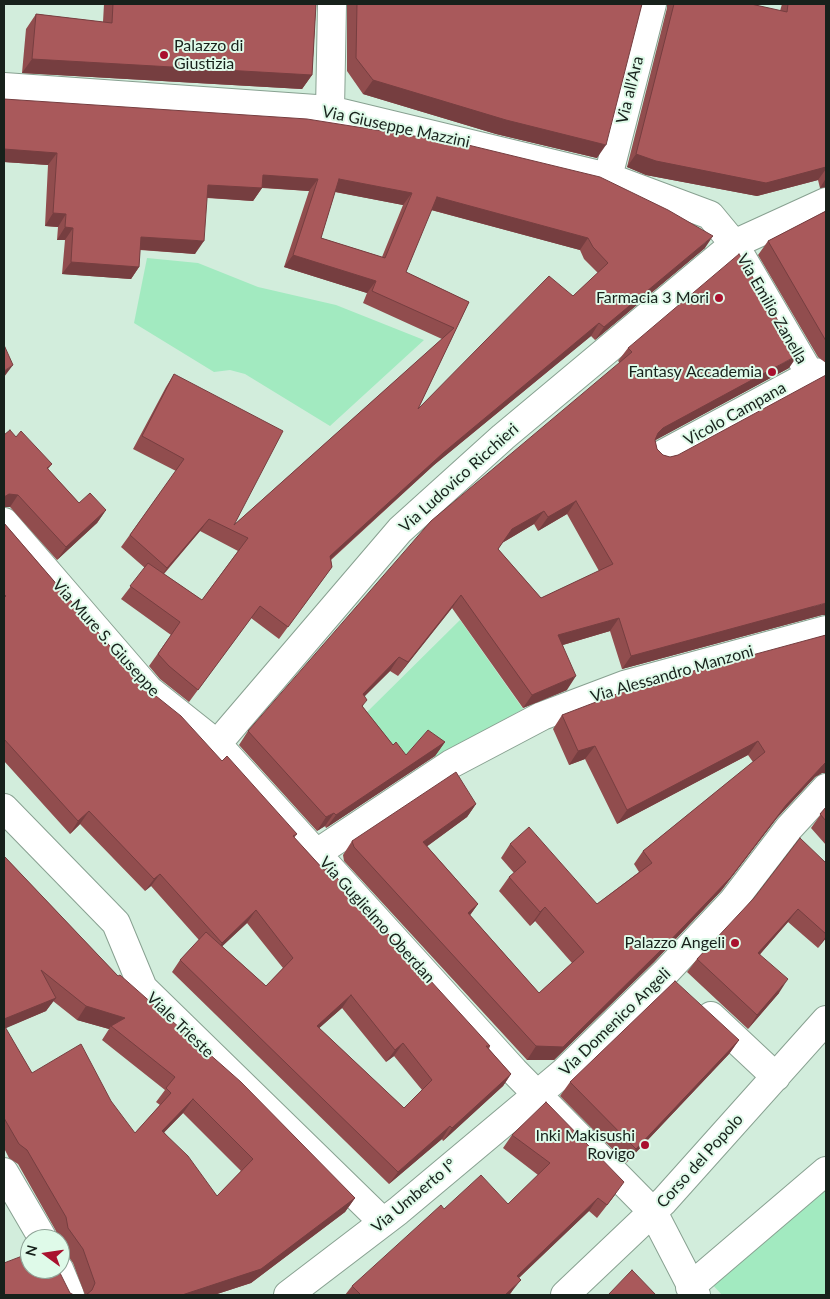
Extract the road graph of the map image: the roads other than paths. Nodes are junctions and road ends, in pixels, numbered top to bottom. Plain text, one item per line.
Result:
1 (332, 4) edge
2 (652, 4) edge
3 (4, 87) edge
4 (330, 110) junction
5 (608, 177) junction
6 (826, 202) edge
7 (734, 244) junction
8 (813, 373) joint
9 (661, 455) edge
10 (4, 522) edge
11 (826, 630) edge
12 (217, 744) junction
13 (826, 788) edge
14 (4, 808) edge
15 (317, 853) junction
16 (664, 973) junction
17 (826, 1020) edge
18 (776, 1077) junction
19 (538, 1095) junction
20 (826, 1171) edge
21 (4, 1172) edge
22 (653, 1212) junction
23 (383, 1222) junction
24 (37, 1229) edge
25 (63, 1279) edge
26 (691, 1292) edge
27 (70, 1295) edge
28 (288, 1295) edge
29 (565, 1295) edge

1 - 4 street
2 - 5 street, Via all'Ara
3 - 4 street, Via Giuseppe Mazzini
4 - 5 street, Via Giuseppe Mazzini
5 - 7 street, Via Giuseppe Mazzini
6 - 7 street, Via Ludovico Ricchieri
7 - 8 street, Via Emilio Zanella
7 - 12 street, Via Ludovico Ricchieri
8 - 9 street, Vicolo Campana
10 - 12 street, Via Mure S. Giuseppe
11 - 15 street, Via Alessandro Manzoni
12 - 15 street, Via Guglielmo Oberdan
13 - 16 street, Via Domenico Angeli
14 - 23 street, Viale Trieste
15 - 19 street, Via Guglielmo Oberdan
16 - 18 street
16 - 19 street, Via Domenico Angeli
17 - 18 street, Corso del Popolo
18 - 22 street, Corso del Popolo
19 - 22 street, Via Guglielmo Oberdan
19 - 23 street, Via Umberto I°
20 - 26 street
21 - 24 street
22 - 26 street, Via Guglielmo Oberdan
22 - 29 street, Corso del Popolo
23 - 28 street, Via Umberto I°
25 - 27 street

